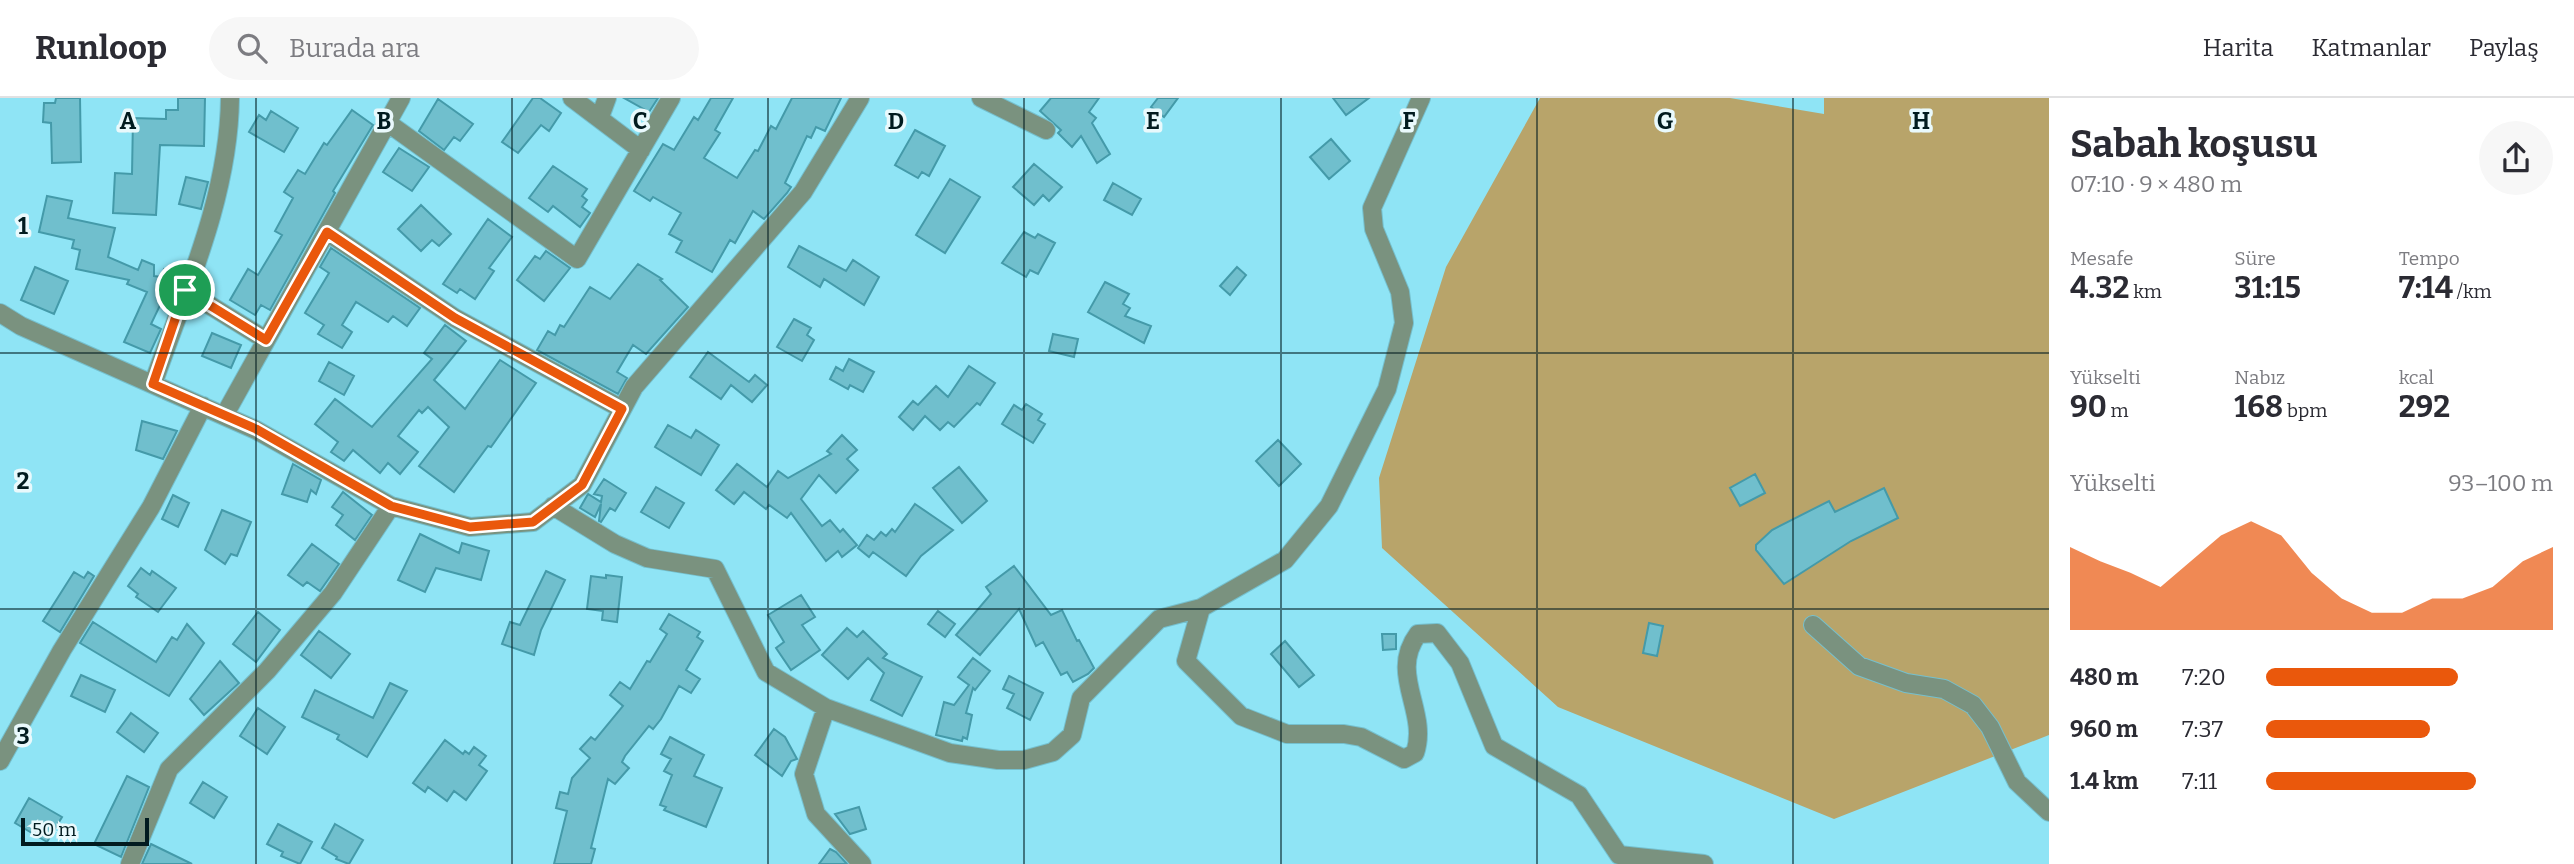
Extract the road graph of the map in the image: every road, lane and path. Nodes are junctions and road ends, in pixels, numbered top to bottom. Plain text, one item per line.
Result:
1 (230, 98) edge
2 (401, 98) edge
3 (572, 98) edge
4 (607, 98) edge
5 (671, 98) edge
6 (860, 98) edge
7 (981, 98) edge
8 (1421, 98) edge
9 (600, 117) junction
10 (387, 123) junction
11 (1046, 130) dead end
12 (641, 150) junction
13 (327, 232) junction
14 (185, 290) junction
15 (0, 313) edge
16 (266, 340) junction
17 (153, 384) junction
18 (203, 406) junction
19 (622, 409) junction
20 (224, 416) junction
21 (391, 506) junction
22 (554, 506) junction
23 (1201, 608) junction
24 (1813, 625) dead end
25 (826, 708) junction
26 (0, 761) edge
27 (2049, 812) edge
28 (130, 864) edge
29 (862, 864) edge
30 (1704, 864) edge

1 - 14 street
2 - 10 street
3 - 9 street
4 - 9 street
5 - 12 street
6 - 19 street
7 - 11 street
8 - 23 street
9 - 12 street
10 - 12 street
10 - 13 street
13 - 16 street
13 - 19 street
14 - 16 street
14 - 17 street
15 - 17 street
16 - 20 street
17 - 18 street
18 - 20 street
18 - 26 street
19 - 22 street
20 - 21 street
21 - 22 street
21 - 28 street
22 - 25 street
23 - 25 street
23 - 30 street
24 - 27 street
25 - 29 street

